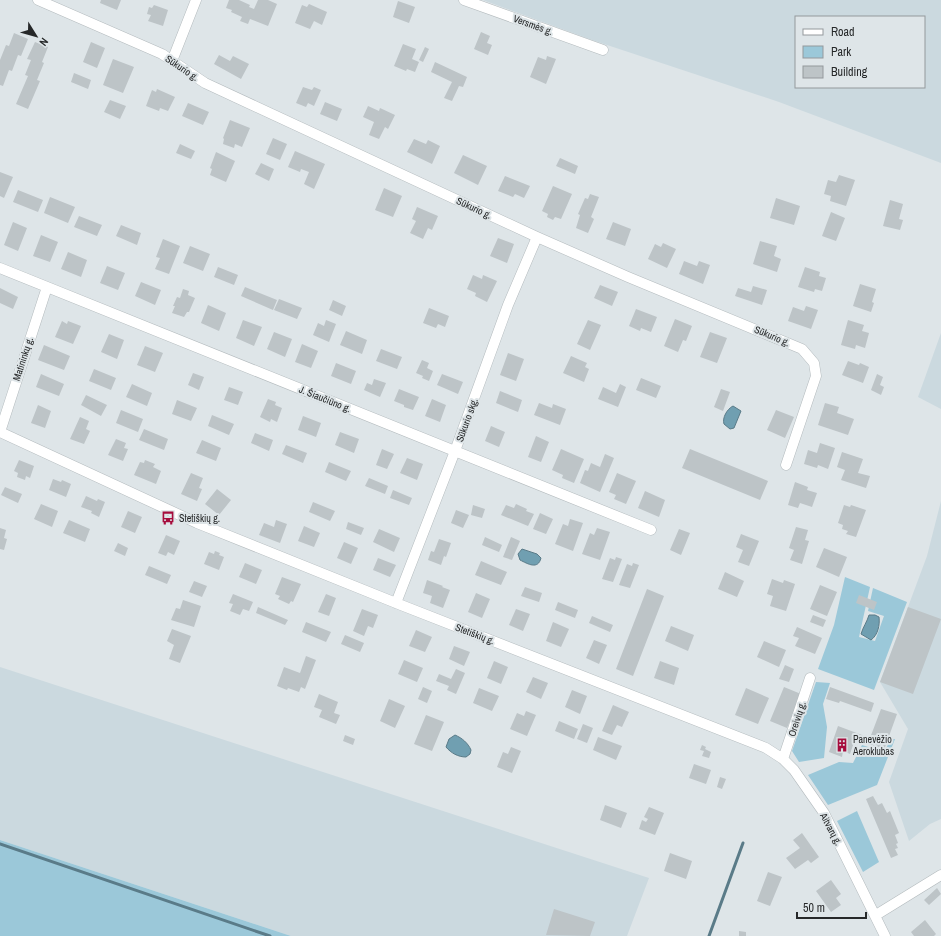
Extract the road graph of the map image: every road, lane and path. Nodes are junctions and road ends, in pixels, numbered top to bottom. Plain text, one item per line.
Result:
1 (38, 0) edge
2 (196, 0) edge
3 (464, 0) edge
4 (603, 50) dead end
5 (172, 61) junction
6 (537, 237) junction
7 (0, 268) edge
8 (47, 287) junction
9 (0, 432) edge
10 (455, 451) junction
11 (786, 466) dead end
12 (651, 530) dead end
13 (396, 603) junction
14 (810, 678) dead end
15 (754, 743) joint
16 (783, 759) junction
17 (941, 875) edge
18 (876, 915) junction
19 (885, 936) edge

1 - 5 street, Sūkurio g.
2 - 5 street
3 - 4 street, Versmės g.
5 - 6 street, Sūkurio g.
6 - 10 street, Sūkurio skg.
6 - 11 street, Sūkurio g.
7 - 8 street, J. Šiaučiūno g.
8 - 9 street, Matininkų g.
8 - 10 street, J. Šiaučiūno g.
9 - 13 street, Stetiškių g.
10 - 12 street, J. Šiaučiūno g.
10 - 13 street, Sūkurio skg.
13 - 15 street, Stetiškių g.
14 - 16 street, Oreivių g.
15 - 16 street, Aitvarų g.
16 - 18 street, Aitvarų g.
17 - 18 street
18 - 19 street, Aitvarų g.

